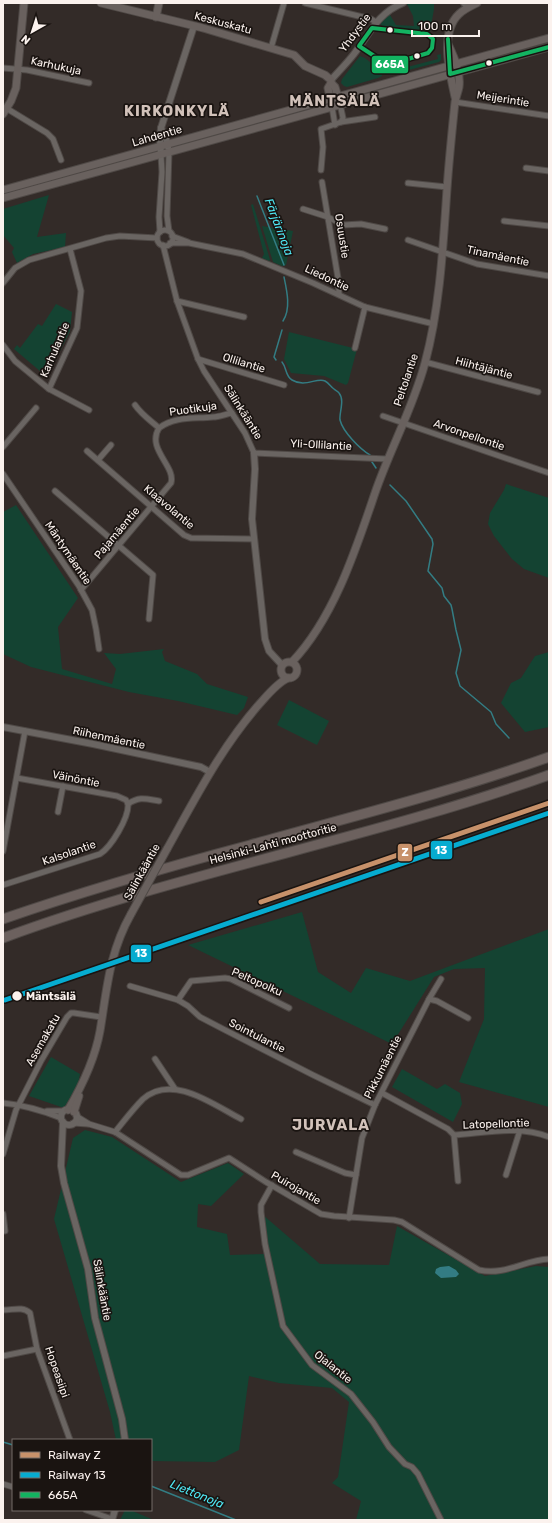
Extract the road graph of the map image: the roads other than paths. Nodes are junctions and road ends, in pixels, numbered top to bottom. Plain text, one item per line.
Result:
1 (24, 3) edge
2 (101, 3) edge
3 (159, 3) edge
4 (284, 3) edge
5 (305, 3) edge
6 (403, 3) edge
7 (477, 3) edge
8 (466, 5) edge
9 (156, 17) junction
10 (376, 22) junction
11 (194, 26) junction
12 (549, 38) edge
13 (549, 47) edge
14 (271, 48) junction
15 (452, 64) junction
16 (3, 68) edge
17 (19, 69) junction
18 (454, 73) junction
19 (331, 82) junction
20 (89, 83) dead end
21 (334, 97) junction
22 (455, 101) junction
23 (340, 104) junction
24 (332, 106) junction
25 (4, 111) edge
26 (549, 116) edge
27 (375, 117) dead end
28 (341, 122) junction
29 (335, 125) junction
30 (161, 128) junction
31 (168, 144) junction
32 (160, 146) junction
33 (169, 152) junction
34 (161, 155) junction
35 (62, 160) dead end
36 (526, 168) dead end
37 (321, 170) dead end
38 (549, 171) edge
39 (322, 182) dead end
40 (408, 183) dead end
41 (447, 188) junction
42 (3, 190) edge
43 (3, 198) edge
44 (303, 209) dead end
45 (328, 217) junction
46 (504, 221) dead end
47 (549, 226) edge
48 (385, 229) dead end
49 (169, 231) junction
50 (160, 232) junction
51 (172, 236) junction
52 (157, 238) junction
53 (408, 240) dead end
54 (170, 243) junction
55 (189, 243) junction
56 (163, 245) junction
57 (70, 249) junction
58 (443, 252) junction
59 (549, 276) edge
60 (3, 282) edge
61 (340, 294) junction
62 (178, 301) junction
63 (365, 307) junction
64 (244, 317) dead end
65 (434, 324) junction
66 (3, 345) edge
67 (355, 348) dead end
68 (198, 360) junction
69 (425, 362) junction
70 (284, 385) dead end
71 (49, 389) junction
72 (538, 392) dead end
73 (135, 405) dead end
74 (36, 408) dead end
75 (89, 410) dead end
76 (232, 413) junction
77 (383, 416) dead end
78 (403, 423) junction
79 (159, 428) junction
80 (111, 445) dead end
81 (3, 447) edge
82 (88, 451) dead end
83 (254, 453) junction
84 (387, 459) junction
85 (98, 460) junction
86 (549, 473) edge
87 (3, 474) edge
88 (55, 491) dead end
89 (152, 506) junction
90 (253, 539) junction
91 (120, 546) junction
92 (81, 590) junction
93 (149, 619) dead end
94 (99, 649) dead end
95 (294, 664) junction
96 (282, 669) junction
97 (288, 678) junction
98 (272, 691) junction
99 (3, 727) edge
100 (25, 731) junction
101 (549, 757) edge
102 (210, 772) junction
103 (549, 775) edge
104 (17, 778) junction
105 (63, 786) junction
106 (159, 802) dead end
107 (128, 804) junction
108 (58, 812) dead end
109 (3, 851) edge
110 (3, 885) edge
111 (3, 919) edge
112 (3, 938) edge
113 (441, 979) dead end
114 (130, 986) dead end
115 (429, 999) junction
116 (178, 1000) junction
117 (289, 1008) dead end
118 (101, 1017) junction
119 (468, 1018) dead end
120 (156, 1059) dead end
121 (175, 1089) junction
122 (382, 1093) junction
123 (3, 1103) edge
124 (19, 1105) junction
125 (375, 1105) junction
126 (47, 1111) junction
127 (70, 1112) junction
128 (241, 1119) dead end
129 (66, 1122) junction
130 (89, 1124) junction
131 (520, 1130) junction
132 (115, 1132) junction
133 (454, 1135) junction
134 (549, 1137) edge
135 (296, 1152) dead end
136 (3, 1154) edge
137 (356, 1175) junction
138 (506, 1175) dead end
139 (458, 1181) dead end
140 (272, 1185) junction
141 (3, 1214) edge
142 (349, 1218) junction
143 (4, 1231) edge
144 (549, 1259) edge
145 (3, 1310) edge
146 (37, 1348) junction
147 (3, 1356) edge
148 (70, 1439) edge
149 (125, 1439) edge
150 (89, 1511) edge
151 (112, 1519) edge
152 (441, 1520) edge

1 - 17 main road
2 - 9 main road, Keskuskatu
3 - 9 main road
4 - 14 street
5 - 10 street
6 - 10 street, Yhdystie
7 - 8 main road
8 - 15 main road, Peltolantie
9 - 11 main road, Keskuskatu
10 - 19 street, Yhdystie
11 - 14 main road, Keskuskatu
11 - 30 street
12 - 15 main road, Lahdentie
13 - 18 main road, Lahdentie
14 - 19 main road, Keskuskatu
15 - 18 main road, Peltolantie
15 - 21 main road, Lahdentie
16 - 17 street, Karhukuja
17 - 20 street, Karhukuja
17 - 25 main road
18 - 22 main road, Peltolantie
18 - 23 main road, Lahdentie
19 - 21 main road
21 - 23 main road
21 - 24 main road
21 - 31 main road, Lahdentie
22 - 26 street, Meijerintie
22 - 41 main road, Peltolantie
23 - 24 main road, Lahdentie
23 - 28 street
24 - 29 street
24 - 33 main road, Lahdentie
25 - 35 street
27 - 28 street
28 - 29 street
29 - 37 street
30 - 31 street
30 - 32 street
31 - 32 main road, Lahdentie
31 - 33 street
32 - 34 street
32 - 42 main road, Lahdentie
33 - 34 main road, Lahdentie
33 - 49 street
34 - 43 main road, Lahdentie
34 - 50 street
36 - 38 street
39 - 45 street, Osuustie
40 - 41 street
41 - 58 main road, Peltolantie
44 - 45 street
45 - 48 street
45 - 61 street, Osuustie
46 - 47 street
49 - 50 street
49 - 51 street
50 - 52 street
51 - 54 street
51 - 55 street, Liedontie
52 - 56 street
52 - 57 street
53 - 58 street, Tinamäentie
54 - 55 street, Liedontie
54 - 56 street
55 - 61 street, Liedontie
56 - 62 street, Sälinkääntie
57 - 60 street
57 - 71 street, Karhulantie
58 - 59 street, Tinamäentie
58 - 65 main road, Peltolantie
61 - 63 street, Liedontie
62 - 64 street
62 - 68 street, Sälinkääntie
63 - 65 street, Liedontie
63 - 67 street
65 - 69 main road, Peltolantie
66 - 71 street
68 - 70 street, Ollilantie
68 - 76 street, Sälinkääntie
69 - 72 street, Hiihtäjäntie
69 - 78 main road, Peltolantie
71 - 75 street
73 - 79 street, Puotikuja
74 - 81 street
76 - 79 street, Puotikuja
76 - 83 street, Sälinkääntie
77 - 78 street, Arvonpellontie
78 - 84 main road, Peltolantie
78 - 86 street, Arvonpellontie
79 - 89 street, Puotikuja
80 - 85 street
82 - 85 street, Klaavolantie
83 - 84 street, Yli-Ollilantie
83 - 90 street, Sälinkääntie
84 - 95 main road, Peltolantie
85 - 89 street, Klaavolantie
87 - 92 street, Mäntymäentie
88 - 91 street
89 - 90 street, Klaavolantie
89 - 91 street, Pajamäentie
90 - 96 street, Sälinkääntie
91 - 92 street, Pajamäentie
91 - 93 street
92 - 94 street, Mäntymäentie
95 - 96 main road
95 - 97 main road
96 - 97 main road
96 - 98 main road, Sälinkääntie
97 - 98 main road, Sälinkääntie
98 - 102 main road, Sälinkääntie
99 - 100 street, Riihenmäentie
100 - 102 street, Riihenmäentie
100 - 104 street
101 - 111 highway, Helsinki-Lahti moottoritie
102 - 118 main road, Sälinkääntie, bridge
103 - 112 highway, Helsinki-Lahti moottoritie
104 - 105 street, Väinöntie
104 - 109 street
105 - 107 street, Väinöntie
105 - 108 street
106 - 107 street
107 - 110 street, Kalsolantie
113 - 115 street, Pikkumäentie
114 - 116 street, Sointulantie
115 - 119 street
115 - 122 street, Pikkumäentie
116 - 117 street, Peltopolku
116 - 125 street, Sointulantie
118 - 124 street, Asemakatu
118 - 127 main road, Sälinkääntie
120 - 121 street
121 - 128 street
121 - 132 street
122 - 125 street, Pikkumäentie
122 - 133 street, Latopellontie
123 - 124 street
124 - 126 street
124 - 136 street, Asemakatu
125 - 137 street, Pikkumäentie
126 - 127 street
126 - 129 street
127 - 129 street
127 - 129 street
127 - 130 street, Puirojantie
129 - 130 street, Puirojantie
129 - 149 street, Sälinkääntie
130 - 132 street, Puirojantie
131 - 133 street, Latopellontie
131 - 134 street, Latopellontie
131 - 138 street
132 - 140 street, Puirojantie
133 - 139 street
135 - 137 street
137 - 142 street, Pikkumäentie
140 - 142 street, Puirojantie
140 - 152 street, Ojalantie
141 - 143 street
142 - 144 street, Puirojantie
145 - 146 street, Hopeasiipi
146 - 147 street
146 - 148 street, Hopeasiipi
150 - 151 street

